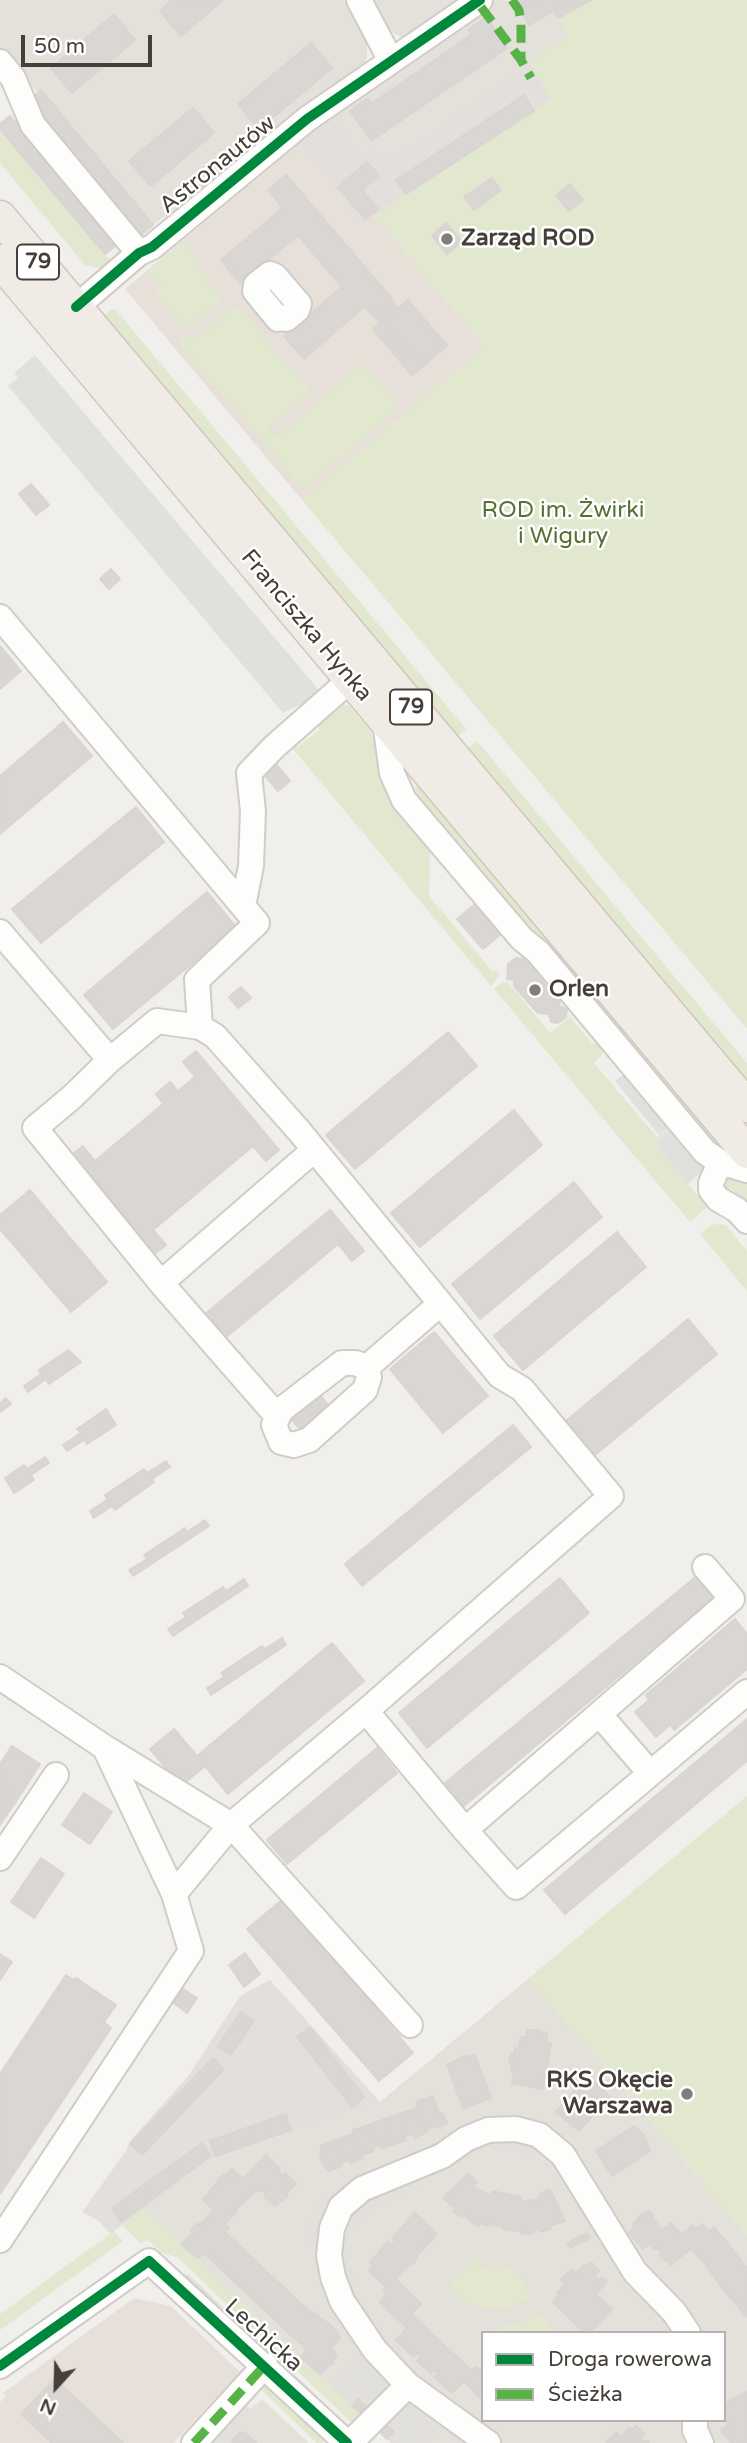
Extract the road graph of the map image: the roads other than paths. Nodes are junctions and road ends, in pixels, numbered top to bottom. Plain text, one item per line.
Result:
1 (359, 0) edge
2 (480, 0) edge
3 (391, 61) junction
4 (0, 62) edge
5 (0, 217) edge
6 (139, 253) junction
7 (0, 261) edge
8 (267, 287) dead end
9 (76, 307) junction
10 (284, 317) dead end
11 (0, 617) edge
12 (350, 680) junction
13 (243, 906) junction
14 (0, 932) edge
15 (200, 1027) junction
16 (110, 1060) junction
17 (747, 1106) edge
18 (314, 1150) junction
19 (734, 1157) edge
20 (747, 1170) edge
21 (747, 1221) edge
22 (161, 1283) junction
23 (440, 1304) junction
24 (367, 1367) junction
25 (277, 1416) junction
26 (705, 1567) dead end
27 (0, 1676) edge
28 (747, 1692) edge
29 (366, 1711) junction
30 (600, 1715) junction
31 (104, 1747) junction
32 (650, 1773) junction
33 (56, 1775) dead end
34 (231, 1825) junction
35 (465, 1830) junction
36 (0, 1858) edge
37 (174, 1894) junction
38 (410, 2025) dead end
39 (0, 2240) edge
40 (687, 2331) edge
41 (265, 2365) junction
42 (0, 2366) edge
43 (408, 2385) junction
44 (695, 2422) edge
45 (194, 2443) edge
46 (349, 2443) edge
47 (488, 2443) edge
48 (701, 2443) edge

1 - 3 street
2 - 3 street, Astronautów
3 - 6 street, Astronautów
4 - 6 street
5 - 9 main road, Franciszka Hynka / 79
6 - 9 street, Astronautów
7 - 12 main road, Franciszka Hynka / 79
8 - 10 street
9 - 17 main road, Franciszka Hynka / 79
11 - 13 street
12 - 13 street
12 - 19 main road, Franciszka Hynka / 79
13 - 15 street
14 - 16 street
15 - 16 street
15 - 18 street
16 - 22 street
18 - 22 street
18 - 23 street
19 - 20 street
19 - 21 street
22 - 25 street
23 - 24 street
23 - 29 street
24 - 25 street
24 - 25 street
26 - 30 street
27 - 31 street
28 - 32 street
29 - 34 street
29 - 35 street
30 - 32 street
30 - 35 street
31 - 34 street
31 - 37 street
32 - 35 street
33 - 36 street
34 - 37 street
34 - 38 street
37 - 39 street
40 - 43 street
41 - 42 street, Lechicka
41 - 45 street
41 - 46 street, Lechicka
43 - 46 street
43 - 47 street
44 - 48 street

